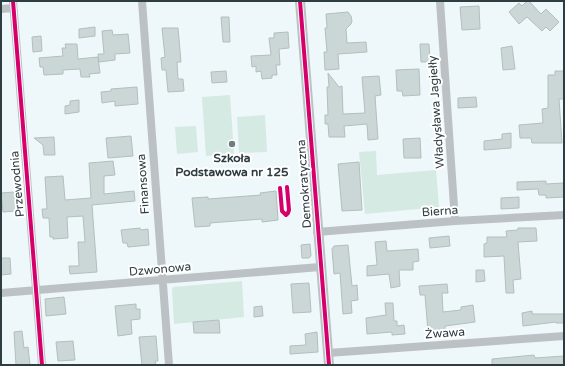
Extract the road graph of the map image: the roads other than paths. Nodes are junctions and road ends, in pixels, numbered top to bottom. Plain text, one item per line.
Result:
1 (142, 1) edge
2 (300, 1) edge
3 (440, 1) edge
4 (13, 4) edge
5 (1, 9) edge
6 (564, 214) edge
7 (455, 221) junction
8 (317, 232) junction
9 (320, 267) junction
10 (163, 281) junction
11 (36, 291) junction
12 (1, 293) edge
13 (564, 336) edge
14 (328, 354) junction
15 (42, 365) edge
16 (169, 365) edge
17 (329, 365) edge

1 - 10 street, Finansowa
2 - 8 street, Demokratyczna
3 - 7 street, Władysława Jagiełły
4 - 5 street
4 - 11 street, Przewodnia
6 - 7 street, Bierna
7 - 8 street, Bierna
8 - 9 street, Demokratyczna
9 - 10 street, Dzwonowa
9 - 14 street, Demokratyczna
10 - 11 street, Dzwonowa
10 - 16 street, Finansowa
11 - 12 street, Dzwonowa
11 - 15 street, Przewodnia
13 - 14 street, Żwawa
14 - 17 street, Demokratyczna

